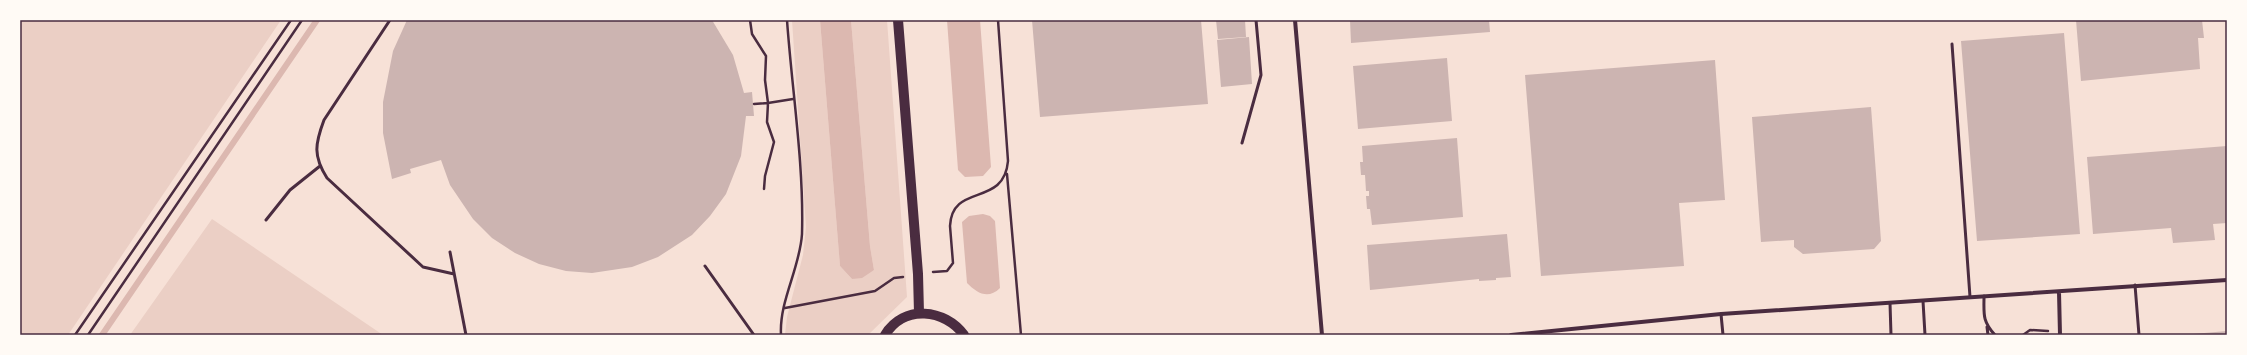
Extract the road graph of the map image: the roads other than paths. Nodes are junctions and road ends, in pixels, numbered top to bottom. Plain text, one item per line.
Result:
1 (390, 20) edge
2 (898, 20) edge
3 (1256, 20) edge
4 (1295, 20) edge
5 (1952, 44) dead end
6 (1242, 143) dead end
7 (320, 166) junction
8 (266, 220) dead end
9 (450, 252) dead end
10 (705, 266) dead end
11 (454, 274) junction
12 (2227, 280) edge
13 (2135, 285) junction
14 (2059, 292) junction
15 (1984, 296) junction
16 (1970, 297) junction
17 (1923, 301) junction
18 (1890, 303) junction
19 (919, 313) junction
20 (1721, 314) junction
21 (1987, 327) junction
22 (2060, 333) edge
23 (466, 335) edge
24 (754, 335) edge
25 (885, 335) edge
26 (964, 335) edge
27 (1322, 335) edge
28 (1511, 335) edge
29 (1723, 335) edge
30 (1891, 335) edge
31 (1925, 335) edge
32 (1988, 335) edge
33 (1995, 335) edge
34 (2139, 335) edge

1 - 7 lane
2 - 19 main road
3 - 6 lane
4 - 27 street
5 - 16 lane
7 - 8 lane
7 - 11 lane
9 - 11 lane
10 - 24 lane
11 - 23 lane
12 - 13 street
13 - 14 street
13 - 34 lane
14 - 15 street
14 - 22 street
15 - 16 street
15 - 21 lane
16 - 17 street
17 - 18 street
17 - 31 lane
18 - 20 street
18 - 30 lane
19 - 25 main road
19 - 26 main road
20 - 28 street
20 - 29 lane
21 - 32 lane
21 - 33 lane

